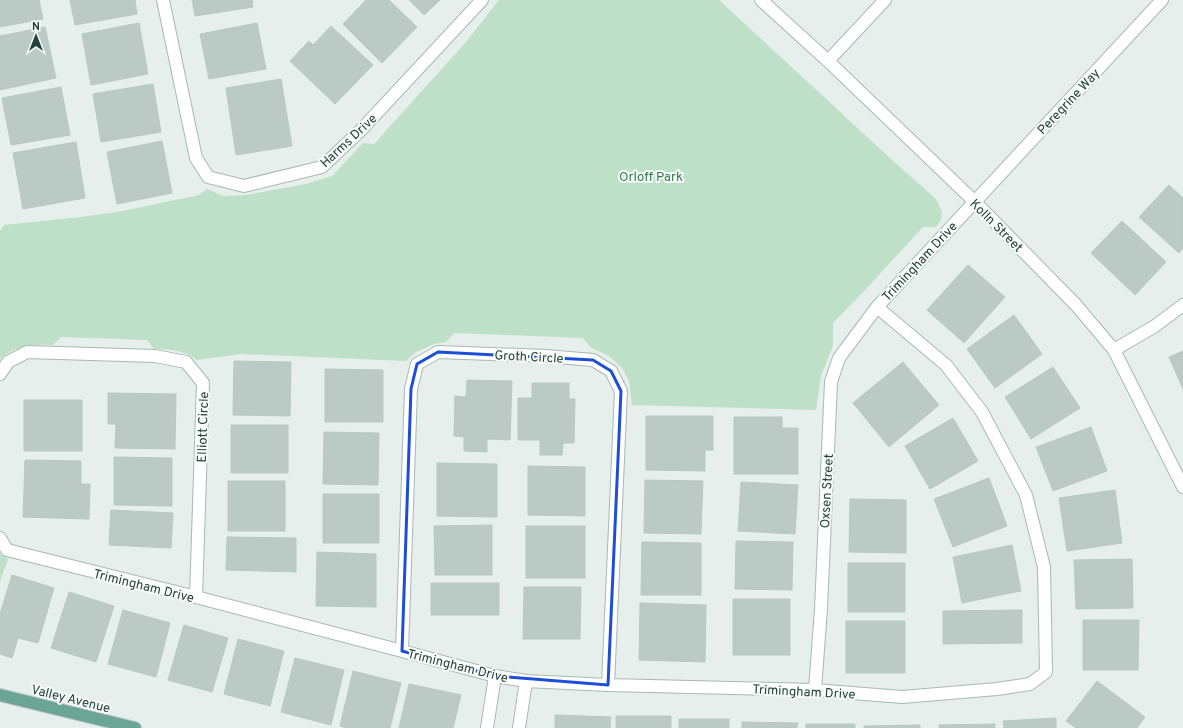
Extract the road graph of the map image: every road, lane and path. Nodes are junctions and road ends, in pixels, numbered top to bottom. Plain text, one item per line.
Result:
1 (163, 0) edge
2 (482, 0) edge
3 (761, 0) edge
4 (885, 0) edge
5 (1162, 0) edge
6 (828, 61) junction
7 (974, 201) junction
8 (1183, 305) edge
9 (877, 307) junction
10 (1114, 350) junction
11 (0, 374) edge
12 (1183, 487) edge
13 (0, 538) edge
14 (196, 597) junction
15 (402, 651) junction
16 (495, 676) junction
17 (526, 681) junction
18 (608, 685) junction
19 (815, 690) junction
20 (0, 695) edge
21 (135, 728) edge
22 (487, 728) edge
23 (520, 728) edge

1 - 2 street, Harms Drive
3 - 6 street, Kolln Street
4 - 6 street
5 - 7 street, Peregrine Way
6 - 7 street, Kolln Street
7 - 9 street, Trimingham Drive
7 - 10 street, Kolln Street
8 - 10 street
9 - 19 street, Oxsen Street
9 - 19 street, Trimingham Drive
10 - 12 street, Kolln Street
11 - 14 street, Elliott Circle
13 - 14 street, Trimingham Drive
14 - 15 street, Trimingham Drive
15 - 16 street, Trimingham Drive
15 - 18 street, Groth Circle
16 - 17 street, Trimingham Drive
16 - 22 street
17 - 18 street, Trimingham Drive
17 - 23 street
18 - 19 street, Trimingham Drive
20 - 21 main road, Valley Avenue

